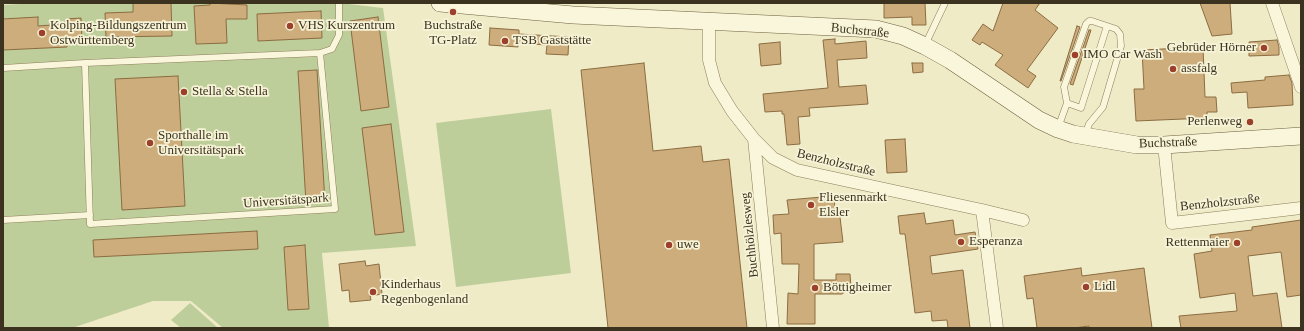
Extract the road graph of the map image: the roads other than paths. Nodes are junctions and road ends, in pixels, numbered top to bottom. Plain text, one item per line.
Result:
1 (339, 3) edge
2 (440, 3) edge
3 (945, 3) edge
4 (1272, 3) edge
5 (520, 7) edge
6 (709, 22) junction
7 (1107, 26) junction
8 (923, 49) junction
9 (320, 54) junction
10 (85, 63) junction
11 (3, 68) edge
12 (1301, 87) edge
13 (1067, 103) junction
14 (1058, 129) junction
15 (1301, 136) edge
16 (1085, 137) junction
17 (754, 139) junction
18 (1164, 145) junction
19 (1301, 208) edge
20 (982, 210) junction
21 (90, 215) junction
22 (3, 220) edge
23 (1023, 220) dead end
24 (773, 328) edge
25 (997, 328) edge

1 - 9 lane
2 - 5 street, Buchstraße
3 - 8 lane
4 - 12 street
5 - 6 street, Buchstraße
6 - 8 street, Buchstraße
6 - 17 street, Benzholzstraße
7 - 13 lane
7 - 13 lane
7 - 16 lane
8 - 14 street, Buchstraße
9 - 10 lane
9 - 21 lane, Universitätspark
10 - 11 lane
10 - 21 lane
13 - 14 lane
14 - 16 street, Buchstraße
15 - 18 street, Buchstraße
16 - 18 street, Buchstraße
17 - 20 street, Benzholzstraße
17 - 24 street, Buchhölzlesweg
18 - 19 street, Benzholzstraße
20 - 23 street, Benzholzstraße
20 - 25 street
21 - 22 lane

